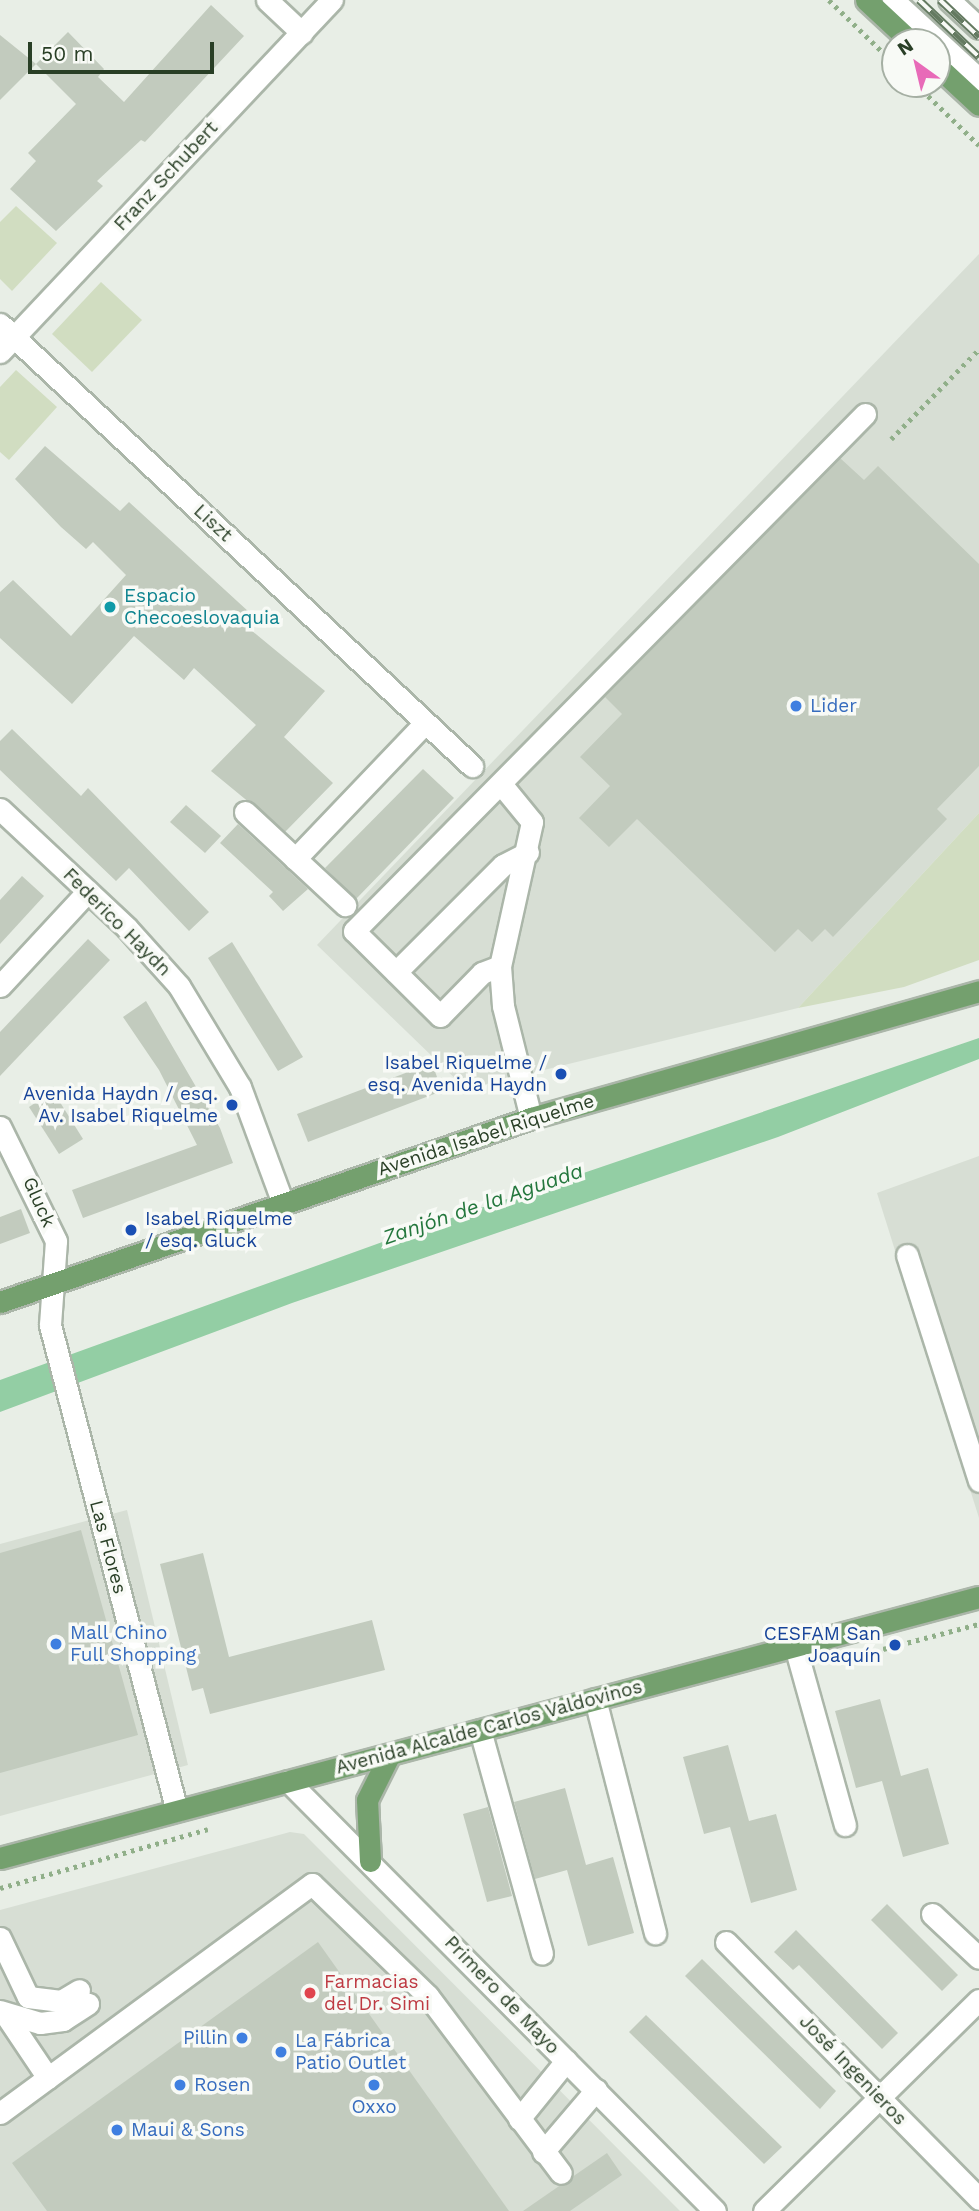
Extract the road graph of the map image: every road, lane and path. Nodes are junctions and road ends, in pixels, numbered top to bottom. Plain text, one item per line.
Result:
1 (267, 0) edge
2 (332, 0) edge
3 (829, 0) edge
4 (866, 0) edge
5 (893, 0) edge
6 (949, 0) edge
7 (896, 28) edge
8 (979, 28) edge
9 (302, 33) junction
10 (881, 50) edge
11 (951, 79) edge
12 (979, 79) edge
13 (930, 98) edge
14 (979, 104) edge
15 (979, 145) edge
16 (5, 338) edge
17 (979, 349) edge
18 (866, 414) dead end
19 (891, 439) dead end
20 (425, 723) junction
21 (472, 766) dead end
22 (501, 784) junction
23 (0, 809) edge
24 (245, 812) dead end
25 (528, 852) junction
26 (295, 859) junction
27 (88, 891) junction
28 (345, 905) dead end
29 (500, 966) junction
30 (396, 972) junction
31 (0, 986) edge
32 (979, 991) edge
33 (531, 1118) junction
34 (0, 1127) edge
35 (283, 1203) junction
36 (907, 1255) dead end
37 (54, 1283) junction
38 (0, 1301) edge
39 (979, 1481) edge
40 (979, 1597) edge
41 (795, 1646) junction
42 (595, 1699) junction
43 (480, 1730) junction
44 (390, 1754) junction
45 (288, 1781) junction
46 (177, 1811) junction
47 (845, 1825) dead end
48 (0, 1858) edge
49 (370, 1861) junction
50 (932, 1914) dead end
51 (655, 1933) dead end
52 (0, 1938) edge
53 (726, 1942) dead end
54 (542, 1954) dead end
55 (979, 1958) edge
56 (979, 2000) edge
57 (3, 2012) edge
58 (47, 2022) junction
59 (566, 2061) junction
60 (43, 2071) junction
61 (596, 2090) junction
62 (880, 2098) junction
63 (0, 2113) edge
64 (519, 2119) junction
65 (543, 2152) junction
66 (561, 2172) dead end
67 (979, 2199) edge
68 (715, 2211) edge
69 (764, 2211) edge

1 - 9 street
2 - 9 street, Franz Schubert
3 - 10 path
4 - 7 main road
5 - 12 street
6 - 8 street
9 - 16 street, Franz Schubert
11 - 14 main road
13 - 15 path
16 - 20 street, Liszt
17 - 19 path
18 - 22 street
20 - 21 street, Liszt
20 - 26 street
22 - 25 street
22 - 30 street
23 - 27 street, Federico Haydn
24 - 26 street
25 - 29 street
25 - 30 street
26 - 28 street
27 - 31 street
27 - 35 street, Federico Haydn
29 - 30 street
29 - 33 street
32 - 33 main road, Avenida Isabel Riquelme
33 - 35 main road, Avenida Isabel Riquelme
34 - 37 street, Gluck
35 - 37 main road, Avenida Isabel Riquelme
36 - 39 street
37 - 38 main road, Avenida Isabel Riquelme
37 - 46 street, Las Flores
40 - 41 main road, Avenida Alcalde Carlos Valdovinos
41 - 42 main road, Avenida Alcalde Carlos Valdovinos
41 - 47 street
42 - 43 main road, Avenida Alcalde Carlos Valdovinos
42 - 51 street
43 - 44 main road, Avenida Alcalde Carlos Valdovinos
43 - 54 street
44 - 45 main road, Avenida Alcalde Carlos Valdovinos
44 - 49 main road
45 - 46 main road, Avenida Alcalde Carlos Valdovinos
45 - 49 street, Primero de Mayo
46 - 48 main road, Avenida Alcalde Carlos Valdovinos
49 - 59 street, Primero de Mayo
50 - 55 street
52 - 58 street
53 - 62 street, José Ingenieros
56 - 62 street
57 - 58 street
57 - 60 street
58 - 60 street
59 - 61 street, Primero de Mayo
59 - 64 street
60 - 63 street
60 - 64 street
61 - 65 street
61 - 68 street, Primero de Mayo
62 - 67 street, José Ingenieros
62 - 69 street
64 - 65 street
65 - 66 street

